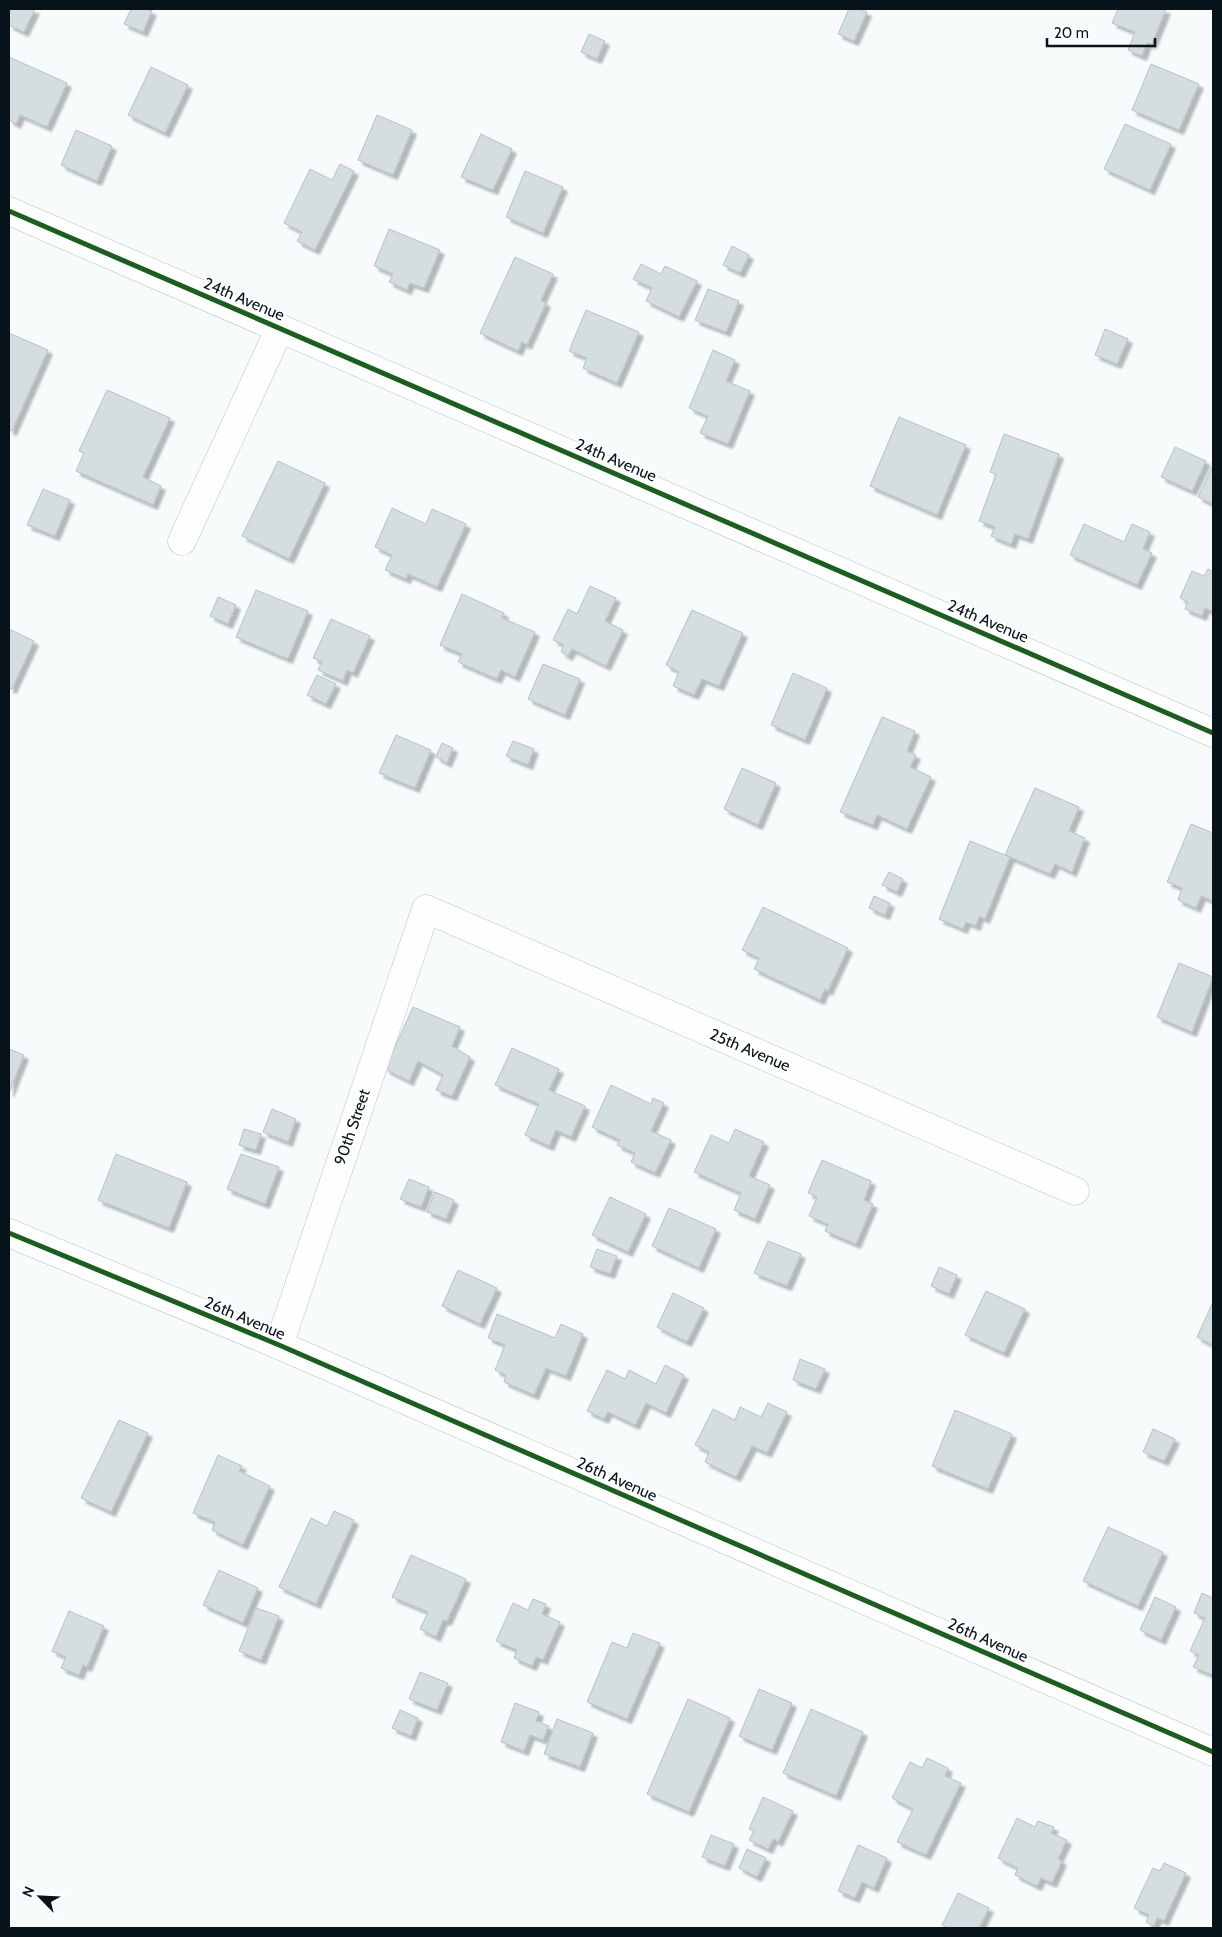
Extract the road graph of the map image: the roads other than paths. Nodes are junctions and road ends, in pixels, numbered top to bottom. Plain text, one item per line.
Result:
1 (9, 210) edge
2 (280, 328) junction
3 (182, 541) dead end
4 (1213, 733) edge
5 (426, 909) joint
6 (1075, 1191) dead end
7 (9, 1233) edge
8 (279, 1345) junction
9 (1213, 1752) edge

1 - 2 street, 24th Avenue
2 - 3 street
2 - 4 street, 24th Avenue
5 - 6 street, 25th Avenue
5 - 8 street, 90th Street
7 - 8 street, 26th Avenue
8 - 9 street, 26th Avenue

